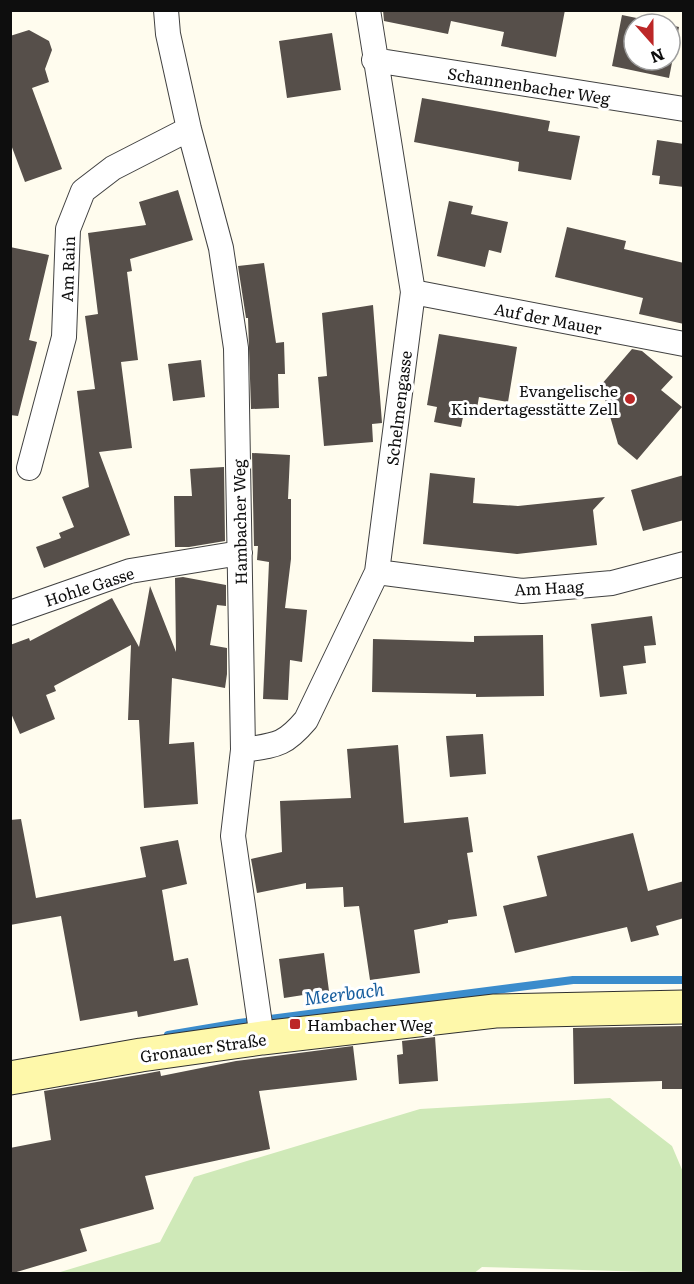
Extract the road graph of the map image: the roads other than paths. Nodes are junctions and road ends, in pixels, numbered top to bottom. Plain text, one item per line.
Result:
1 (166, 10) edge
2 (368, 10) edge
3 (374, 60) junction
4 (684, 109) edge
5 (189, 129) junction
6 (413, 292) junction
7 (684, 344) edge
8 (29, 468) dead end
9 (240, 553) junction
10 (684, 564) edge
11 (377, 572) junction
12 (10, 613) edge
13 (243, 750) junction
14 (684, 1007) edge
15 (259, 1024) junction
16 (10, 1078) edge

1 - 5 street, Hambacher Weg
2 - 3 street, Schelmengasse
3 - 4 street, Schannenbacher Weg
3 - 6 street, Schelmengasse
5 - 8 street, Am Rain
5 - 9 street, Hambacher Weg
6 - 7 street, Auf der Mauer
6 - 11 street, Schelmengasse
9 - 12 street, Hohle Gasse
9 - 13 street, Hambacher Weg
10 - 11 street, Am Haag
11 - 13 street, Schelmengasse
13 - 15 street, Hambacher Weg
14 - 15 street, Gronauer Straße
15 - 16 street, Gronauer Straße

